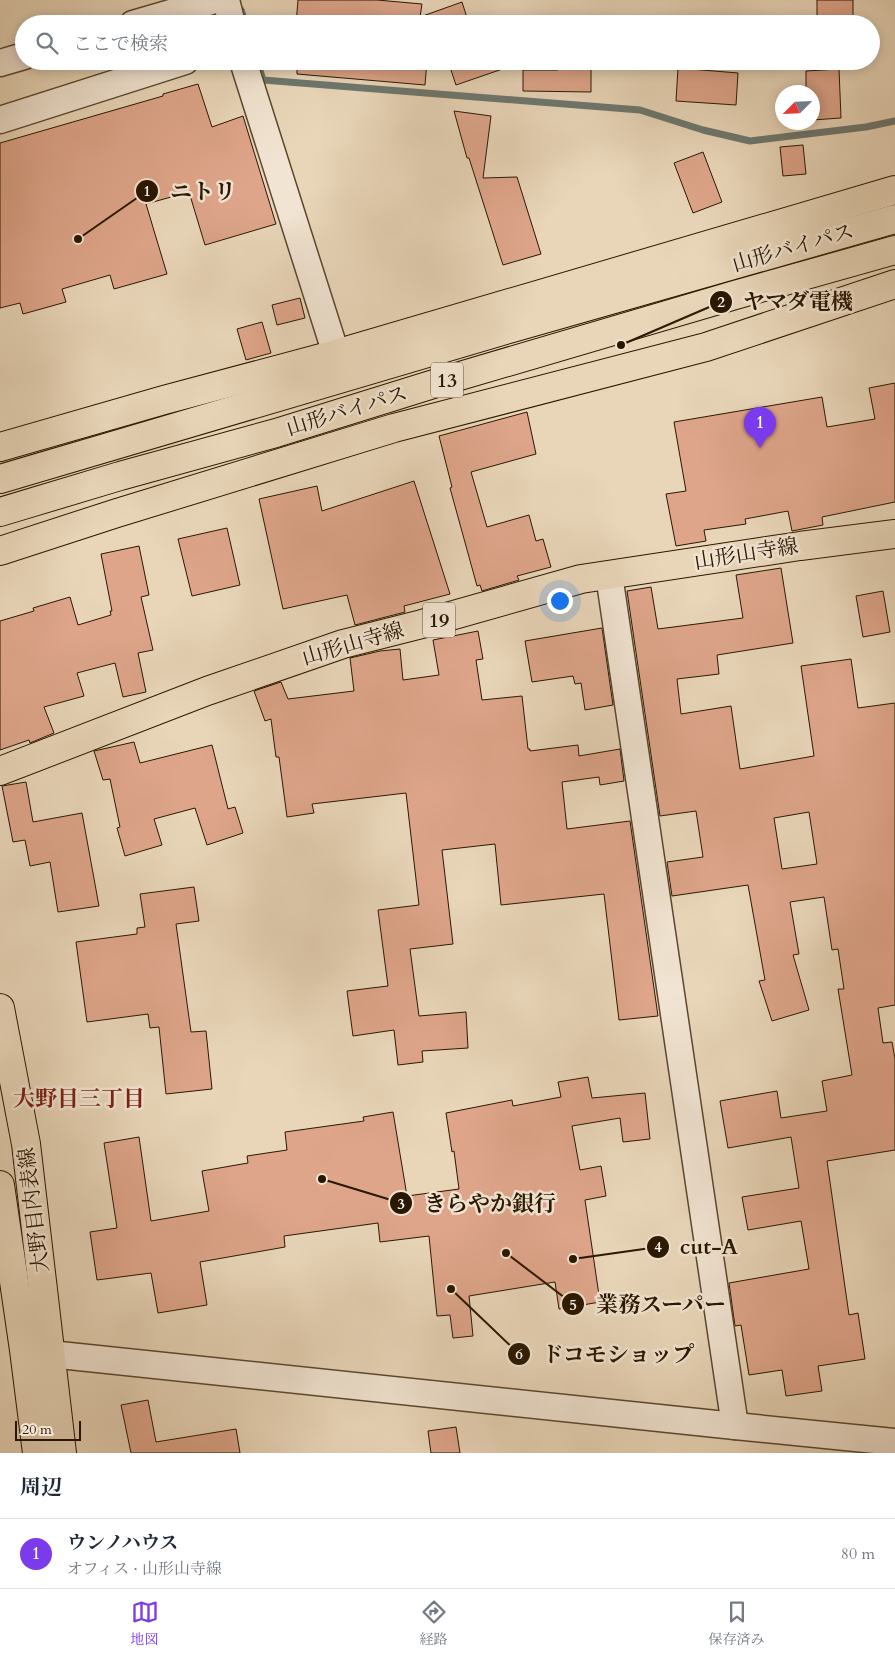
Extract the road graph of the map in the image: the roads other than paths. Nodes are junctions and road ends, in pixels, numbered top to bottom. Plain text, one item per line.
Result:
1 (215, 0) edge
2 (226, 0) edge
3 (164, 15) edge
4 (230, 15) edge
5 (15, 59) edge
6 (0, 63) edge
7 (157, 70) edge
8 (246, 70) edge
9 (0, 120) edge
10 (895, 190) edge
11 (895, 219) edge
12 (895, 250) edge
13 (895, 284) edge
14 (336, 354) junction
15 (0, 447) edge
16 (0, 479) edge
17 (0, 512) edge
18 (895, 534) edge
19 (0, 551) edge
20 (609, 575) junction
21 (0, 771) edge
22 (0, 1008) edge
23 (0, 1185) edge
24 (25, 1351) edge
25 (735, 1426) junction
26 (895, 1442) edge
27 (37, 1453) edge
28 (62, 1453) edge

1 - 3 street
2 - 4 street
5 - 6 street
7 - 9 street
8 - 14 street
10 - 14 main road
11 - 16 main road, 山形バイパス / 13
12 - 17 main road, 山形バイパス / 13
13 - 19 main road
14 - 15 main road
18 - 20 main road, 山形山寺線 / 19
20 - 21 main road, 山形山寺線 / 19
20 - 25 street
22 - 24 main road, 大野目内表線
23 - 24 main road, 大野目内表線
24 - 25 street
24 - 27 main road
24 - 28 main road
25 - 26 street

